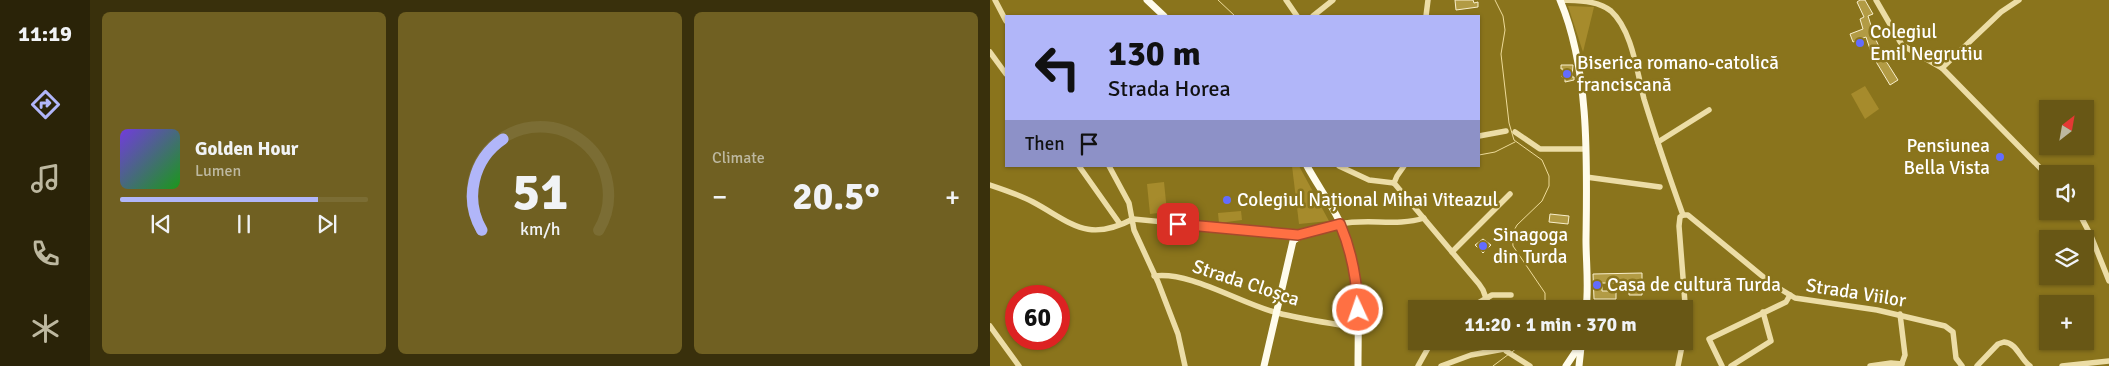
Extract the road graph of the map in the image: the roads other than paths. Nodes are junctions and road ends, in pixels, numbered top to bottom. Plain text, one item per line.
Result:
1 (995, 0) edge
2 (1147, 0) edge
3 (1286, 0) edge
4 (1333, 0) edge
5 (1428, 0) edge
6 (1561, 0) edge
7 (1876, 0) edge
8 (2019, 0) edge
9 (1604, 2) edge
10 (1163, 15) edge
11 (1296, 15) edge
12 (1314, 15) edge
13 (1426, 15) edge
14 (1005, 19) edge
15 (990, 52) edge
16 (1942, 68) junction
17 (1005, 73) edge
18 (1708, 110) dead end
19 (1506, 131) dead end
20 (1515, 132) dead end
21 (1480, 136) edge
22 (1658, 142) junction
23 (1586, 149) junction
24 (1080, 167) edge
25 (1110, 167) edge
26 (1308, 167) edge
27 (1341, 167) edge
28 (1403, 167) edge
29 (2039, 167) edge
30 (1586, 177) junction
31 (1394, 183) junction
32 (990, 185) edge
33 (1660, 187) dead end
34 (1510, 194) dead end
35 (1683, 214) junction
36 (1424, 218) junction
37 (1133, 219) junction
38 (2083, 220) edge
39 (1120, 224) junction
40 (1340, 224) junction
41 (1298, 235) junction
42 (1452, 252) junction
43 (1154, 276) junction
44 (2109, 281) edge
45 (1511, 295) dead end
46 (1790, 295) junction
47 (1487, 298) junction
48 (1484, 300) edge
49 (1586, 300) edge
50 (1685, 300) edge
51 (1763, 312) junction
52 (1277, 313) junction
53 (1900, 314) junction
54 (990, 326) edge
55 (1358, 328) junction
56 (1428, 350) edge
57 (1505, 350) joint
58 (1577, 350) edge
59 (1581, 350) edge
60 (1681, 350) edge
61 (2109, 361) edge
62 (1421, 364) edge
63 (1902, 365) edge
64 (1019, 366) edge
65 (1185, 366) edge
66 (1264, 366) edge
67 (1358, 366) edge
68 (1442, 366) edge
69 (1530, 366) edge
70 (1566, 366) edge
71 (1579, 366) edge
72 (1678, 366) edge
73 (1722, 366) edge
74 (1731, 366) edge
75 (1870, 366) edge
76 (1962, 366) edge
77 (1977, 366) edge
78 (2030, 366) edge
79 (2062, 366) edge
80 (2078, 366) edge

1 - 14 street
2 - 10 main road
3 - 11 street
4 - 12 street
5 - 13 street
6 - 9 street
6 - 23 main road
7 - 16 street
8 - 16 street
9 - 22 street
15 - 17 street
16 - 29 street
18 - 22 street
19 - 21 street
20 - 23 street
22 - 35 street
23 - 30 main road
24 - 39 street
25 - 37 street
26 - 40 main road
27 - 31 street
28 - 31 street
30 - 33 street
30 - 49 main road
31 - 36 street
32 - 39 street
34 - 42 street
35 - 46 street, Strada Viilor
35 - 50 street
36 - 40 street
36 - 42 street
37 - 39 street
37 - 41 street
37 - 43 street
38 - 44 street
40 - 41 main road
40 - 55 main road
41 - 52 main road
42 - 47 street
43 - 52 street, Strada Cloșca
43 - 65 street
45 - 47 street
46 - 51 street
46 - 53 street, Strada Viilor
47 - 48 street
51 - 73 street
51 - 74 street
52 - 55 street, Strada Cloșca
52 - 66 main road
53 - 63 street
53 - 76 street, Strada Viilor
54 - 64 street
55 - 67 main road
56 - 62 street
57 - 68 street
57 - 69 street
58 - 70 main road
59 - 71 main road
60 - 72 street
61 - 80 street
63 - 75 street
77 - 78 street
79 - 80 street

